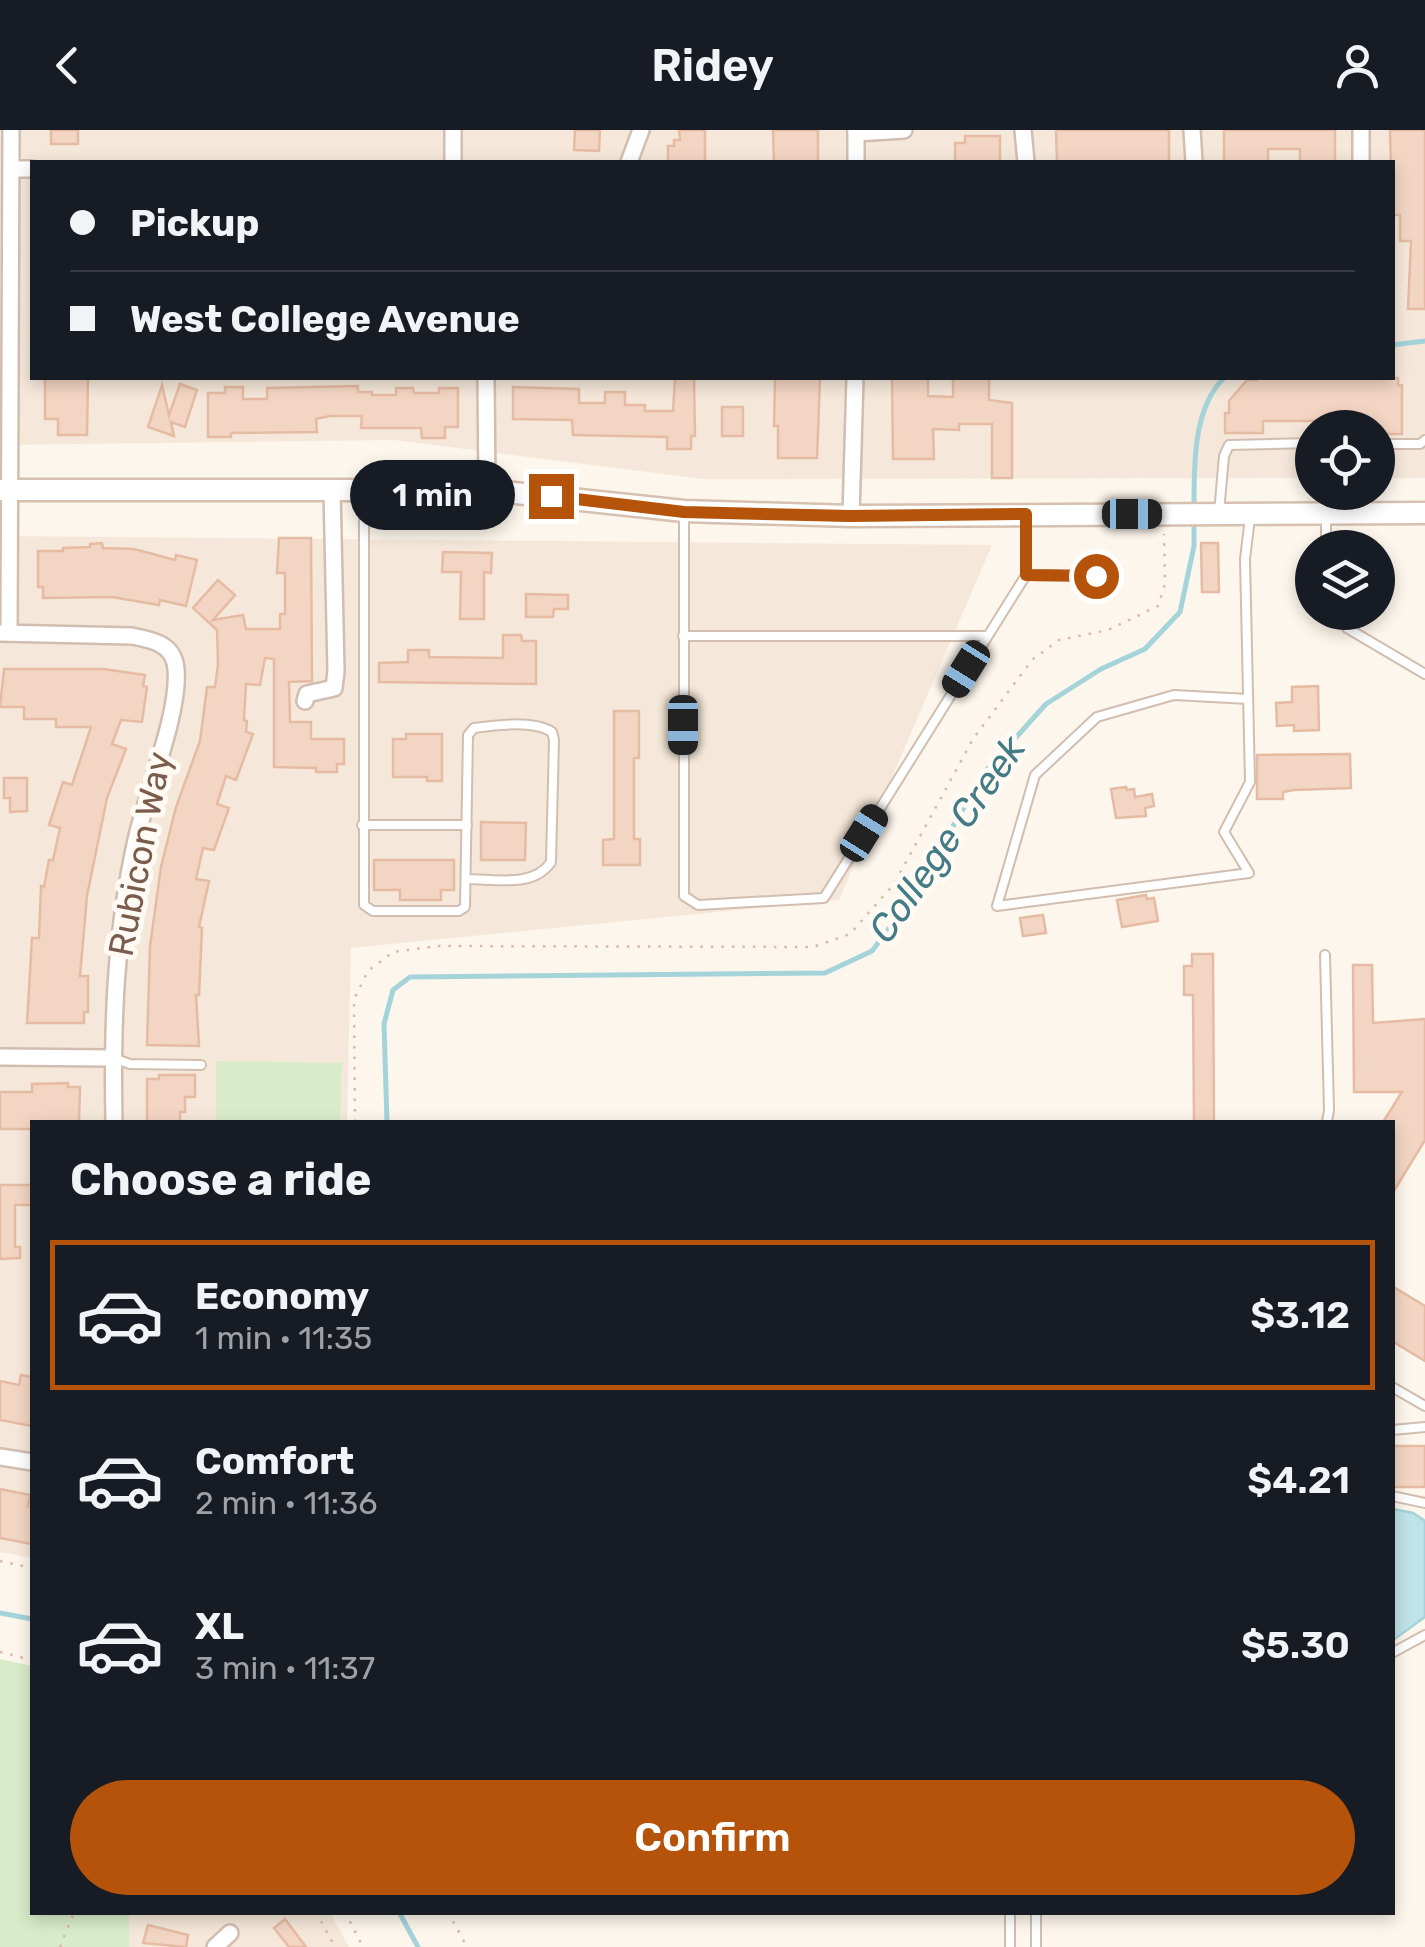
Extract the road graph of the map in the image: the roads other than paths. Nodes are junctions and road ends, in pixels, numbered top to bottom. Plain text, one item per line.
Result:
1 (12, 130) edge
2 (453, 130) edge
3 (641, 130) edge
4 (904, 130) edge
5 (1023, 130) edge
6 (1192, 130) edge
7 (1361, 130) edge
8 (856, 132) edge
9 (452, 160) edge
10 (630, 160) edge
11 (856, 160) edge
12 (1026, 160) edge
13 (1194, 160) edge
14 (1362, 160) edge
15 (11, 169) junction
16 (30, 169) edge
17 (486, 380) edge
18 (856, 380) edge
19 (1425, 440) edge
20 (1295, 443) edge
21 (1395, 444) edge
22 (6, 490) edge
23 (332, 490) junction
24 (364, 490) junction
25 (487, 490) junction
26 (684, 512) junction
27 (1425, 513) edge
28 (1026, 514) junction
29 (1209, 514) junction
30 (1251, 514) junction
31 (1326, 514) junction
32 (850, 516) junction
33 (1326, 530) edge
34 (1026, 575) junction
35 (1096, 576) dead end
36 (1349, 630) edge
37 (4, 633) edge
38 (683, 636) junction
39 (986, 636) junction
40 (1425, 674) edge
41 (1248, 700) junction
42 (306, 701) dead end
43 (362, 825) junction
44 (467, 825) junction
45 (467, 879) junction
46 (1325, 955) dead end
47 (0, 1057) edge
48 (113, 1058) junction
49 (201, 1065) dead end
50 (114, 1120) edge
51 (1327, 1120) edge
52 (1395, 1389) edge
53 (1425, 1406) edge
54 (1425, 1427) edge
55 (1395, 1430) edge
56 (0, 1457) edge
57 (30, 1462) edge
58 (1395, 1497) edge
59 (1425, 1504) edge
60 (1425, 1635) edge
61 (1395, 1651) edge
62 (1010, 1915) edge
63 (1036, 1915) edge
64 (230, 1934) dead end
65 (215, 1947) edge
66 (1010, 1947) edge
67 (1036, 1947) edge

1 - 15 street
2 - 9 street
3 - 10 street
4 - 8 street
5 - 12 street
6 - 13 street
7 - 14 street
8 - 11 street
15 - 16 street
15 - 22 street
17 - 25 street
18 - 32 street
19 - 21 lane
20 - 29 lane
22 - 23 main road
22 - 37 street
23 - 24 main road
23 - 42 street
24 - 25 main road
24 - 43 lane
25 - 26 main road
26 - 32 main road
26 - 38 lane
27 - 31 main road
28 - 29 main road
28 - 32 main road
28 - 34 lane
29 - 30 main road
30 - 31 main road
30 - 41 lane
31 - 33 lane
34 - 35 lane
34 - 39 lane
36 - 40 lane
37 - 48 street, Rubicon Way
38 - 39 lane
38 - 39 lane
41 - 41 lane
43 - 44 lane
43 - 45 lane
44 - 45 lane
44 - 45 lane
46 - 51 lane
47 - 48 street
48 - 49 lane
48 - 50 street, Rubicon Way
52 - 53 lane
54 - 55 lane
56 - 57 street
58 - 59 lane
60 - 61 lane
62 - 66 lane
63 - 67 lane
64 - 65 street

